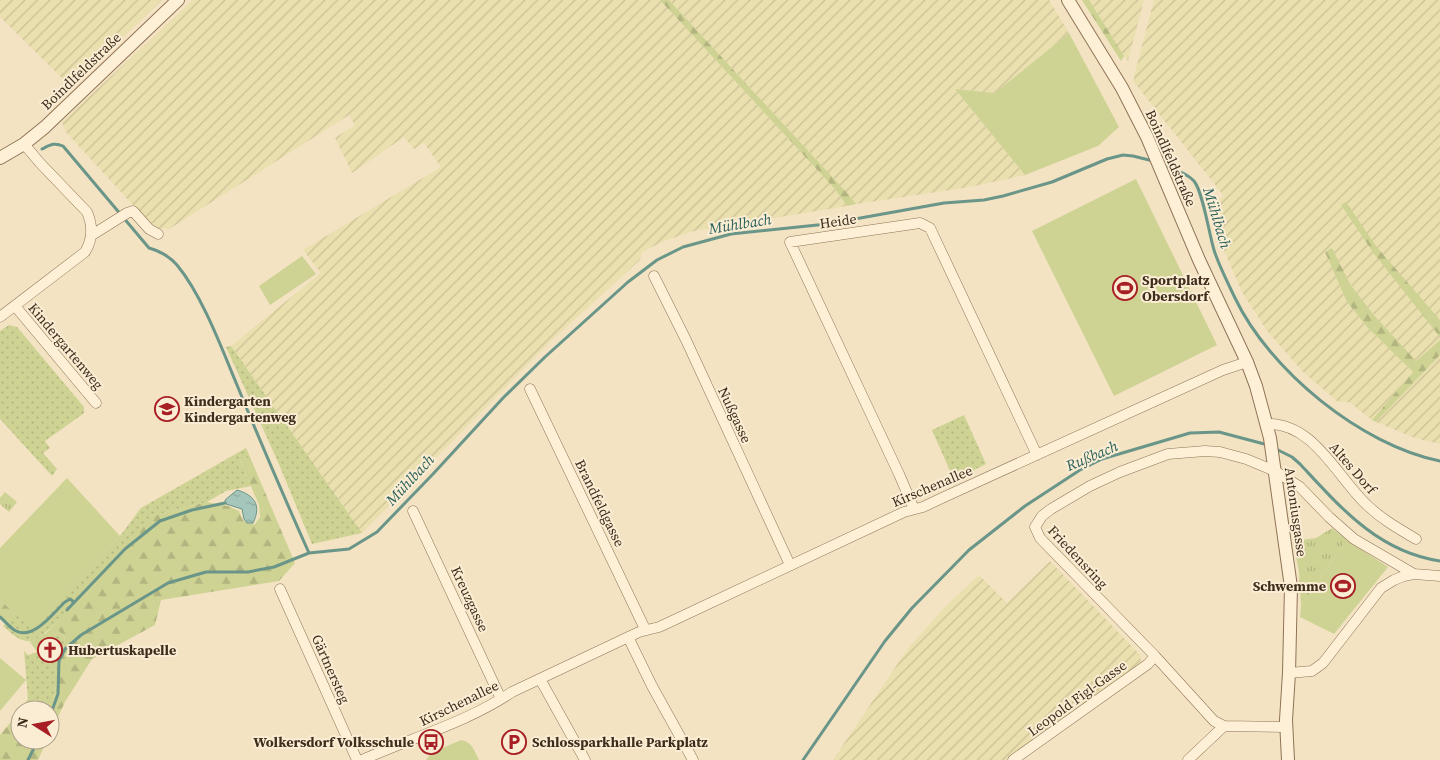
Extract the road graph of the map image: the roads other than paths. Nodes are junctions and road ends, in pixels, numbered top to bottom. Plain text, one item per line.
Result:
1 (178, 0) edge
2 (1068, 0) edge
3 (24, 144) junction
4 (0, 158) edge
5 (92, 234) junction
6 (158, 234) dead end
7 (654, 276) dead end
8 (15, 306) junction
9 (0, 317) edge
10 (1247, 362) junction
11 (530, 389) dead end
12 (96, 403) dead end
13 (1267, 424) junction
14 (1037, 456) junction
15 (1274, 467) junction
16 (914, 509) junction
17 (413, 511) dead end
18 (1416, 539) dead end
19 (790, 565) junction
20 (1414, 574) junction
21 (1440, 576) edge
22 (280, 590) dead end
23 (645, 630) junction
24 (628, 637) junction
25 (1155, 656) junction
26 (1289, 673) junction
27 (540, 679) junction
28 (501, 699) junction
29 (1224, 726) junction
30 (1286, 727) junction
31 (358, 760) edge
32 (362, 760) edge
33 (585, 760) edge
34 (693, 760) edge
35 (1013, 760) edge
36 (1188, 760) edge
37 (1288, 760) edge

1 - 3 street, Boindlfeldstraße
2 - 10 street, Boindlfeldstraße
3 - 4 street, Boindlfeldstraße
3 - 5 street
5 - 6 street
5 - 8 street
7 - 19 street, Nußgasse
8 - 9 street
8 - 12 street, Kindergartenweg
10 - 13 street, Antoniusgasse
10 - 14 street, Kirschenallee
11 - 23 street, Brandfeldgasse
13 - 15 street, Antoniusgasse
13 - 18 street, Altes Dorf
14 - 16 street, Kirschenallee
14 - 16 street, Heide
15 - 20 street
15 - 25 street, Friedensring
15 - 26 street, Antoniusgasse
16 - 19 street, Kirschenallee
17 - 28 street, Kreuzgasse
19 - 23 street, Kirschenallee
20 - 21 street
20 - 26 street
22 - 31 street, Gärtnersteg
23 - 24 street, Kirschenallee
24 - 27 street, Kirschenallee
24 - 34 street
25 - 29 street, Friedensring
25 - 35 street, Leopold Figl-Gasse
26 - 30 street, Antoniusgasse
27 - 28 street, Kirschenallee
27 - 33 street
28 - 32 street, Kirschenallee
29 - 30 street
29 - 36 street
30 - 37 street, Antoniusgasse

